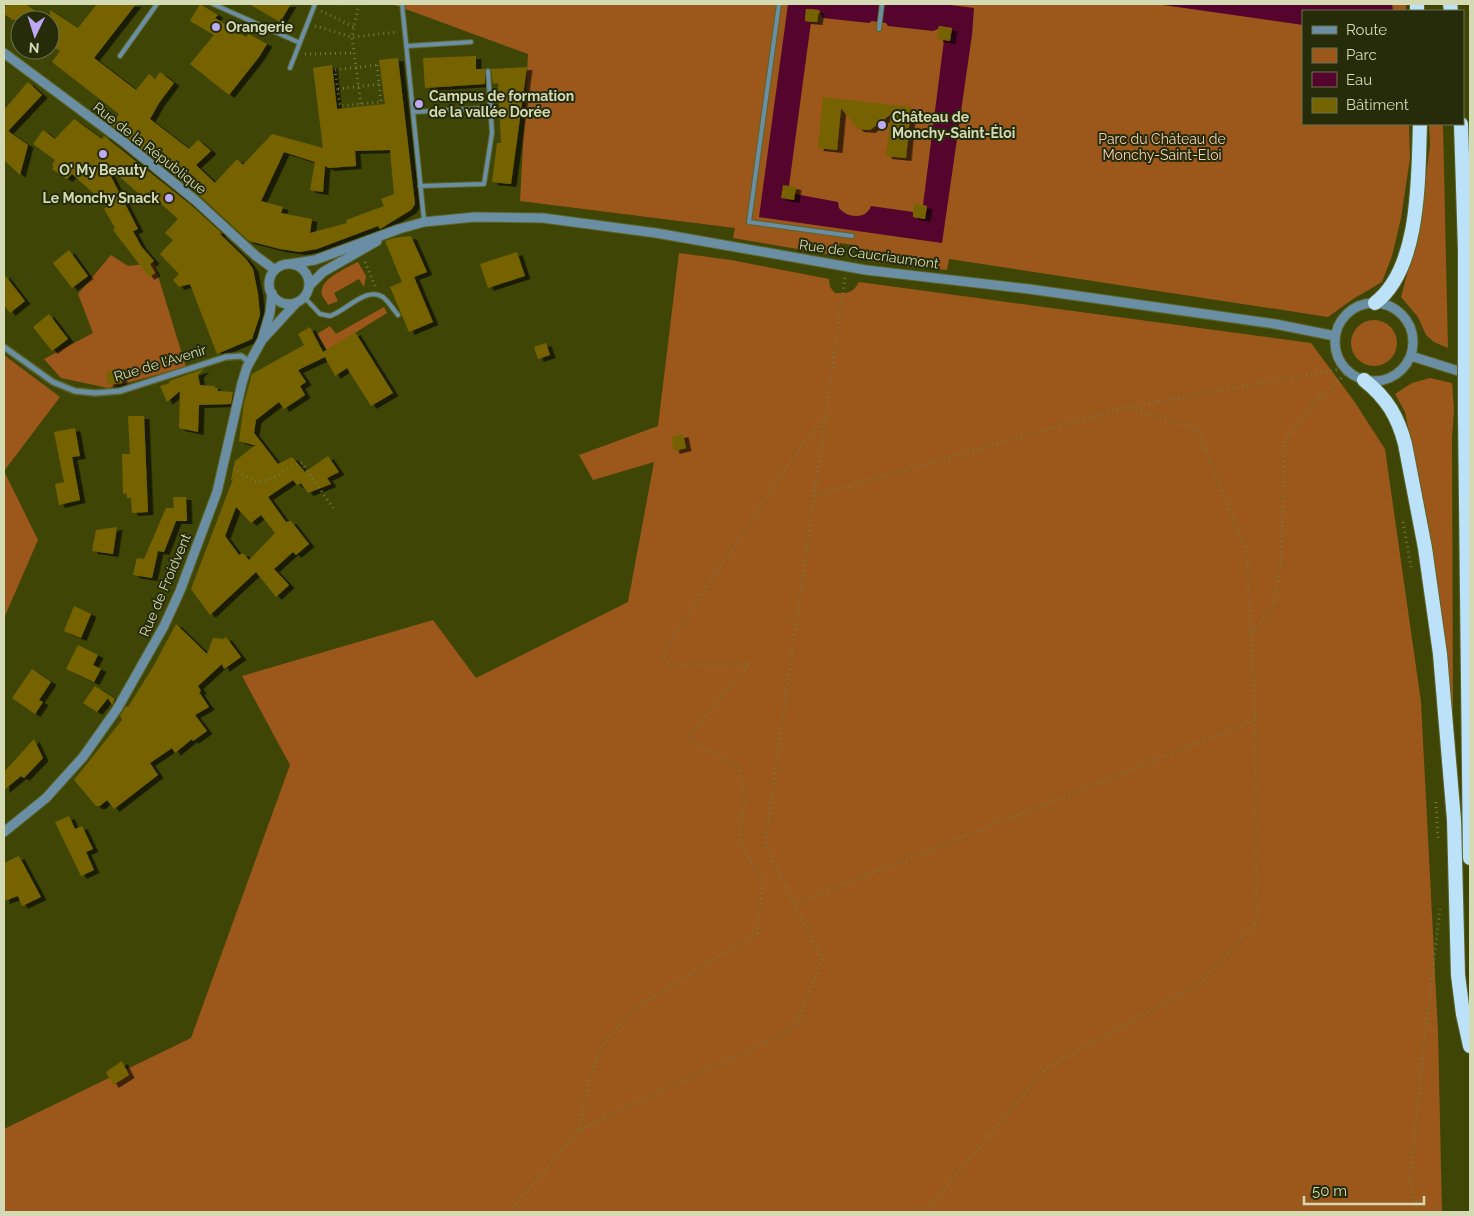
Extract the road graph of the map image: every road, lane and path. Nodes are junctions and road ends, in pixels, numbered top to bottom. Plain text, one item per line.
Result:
1 (157, 4) edge
2 (213, 4) edge
3 (336, 4) edge
4 (348, 4) edge
5 (359, 4) edge
6 (402, 4) edge
7 (779, 4) edge
8 (882, 4) edge
9 (314, 6) edge
10 (307, 24) junction
11 (354, 27) junction
12 (879, 29) dead end
13 (405, 31) junction
14 (352, 37) junction
15 (471, 42) dead end
16 (300, 43) junction
17 (407, 46) junction
18 (4, 53) edge
19 (354, 53) junction
20 (295, 54) junction
21 (120, 56) dead end
22 (356, 67) junction
23 (290, 68) dead end
24 (488, 71) dead end
25 (379, 84) junction
26 (359, 87) junction
27 (337, 89) junction
28 (361, 104) junction
29 (490, 108) junction
30 (413, 112) junction
31 (1420, 125) edge
32 (1461, 125) edge
33 (420, 186) junction
34 (424, 222) junction
35 (399, 229) junction
36 (852, 236) dead end
37 (360, 251) junction
38 (290, 264) junction
39 (846, 267) junction
40 (275, 270) junction
41 (309, 286) junction
42 (272, 293) junction
43 (375, 294) junction
44 (301, 299) junction
45 (1375, 303) junction
46 (398, 315) dead end
47 (1335, 336) junction
48 (262, 340) junction
49 (4, 347) edge
50 (1411, 356) junction
51 (250, 362) junction
52 (1346, 370) junction
53 (1470, 375) edge
54 (1364, 380) junction
55 (1126, 407) junction
56 (825, 419) junction
57 (224, 462) junction
58 (814, 496) junction
59 (333, 508) dead end
60 (1403, 520) dead end
61 (1411, 568) dead end
62 (1251, 635) junction
63 (1255, 720) junction
64 (1436, 796) dead end
65 (4, 832) edge
66 (1438, 842) dead end
67 (1470, 858) edge
68 (795, 904) junction
69 (1440, 908) dead end
70 (1470, 1046) edge
71 (579, 1130) junction
72 (509, 1212) edge
73 (925, 1212) edge
74 (1418, 1212) edge

1 - 21 lane
2 - 16 lane
3 - 4 path
5 - 11 path
6 - 13 lane
7 - 36 lane
8 - 12 lane
9 - 10 lane
9 - 11 path
10 - 14 path
10 - 16 lane
11 - 14 path
13 - 14 path
13 - 17 lane
14 - 19 path
15 - 17 lane
16 - 20 lane
17 - 30 lane
18 - 40 street, Rue de la République
19 - 20 path
19 - 22 path
20 - 23 lane
22 - 25 path
22 - 26 path
22 - 27 path
24 - 29 lane
25 - 26 path
25 - 28 path
26 - 27 path
26 - 28 path
27 - 28 path
29 - 30 lane
29 - 33 lane
30 - 33 lane
31 - 45 highway
32 - 67 highway, bridge
33 - 34 lane
34 - 35 street, Rue de Caucriaumont
34 - 39 street, Rue de Caucriaumont
35 - 37 street
35 - 38 street
37 - 41 street
37 - 43 path
38 - 40 street
38 - 41 street
39 - 47 street, Rue de Caucriaumont
39 - 56 path
40 - 42 street
41 - 44 street
42 - 44 street
42 - 48 street
43 - 44 lane
43 - 46 lane
44 - 48 street
45 - 47 street
45 - 50 street
47 - 52 street
48 - 51 street
49 - 51 street, Rue de l'Avenir
50 - 53 street
50 - 54 street
51 - 57 street, Rue de Froidvent
52 - 54 street
52 - 55 path
52 - 62 path
54 - 70 highway
55 - 58 path
55 - 62 path
56 - 58 path
56 - 71 path
57 - 59 path
57 - 65 street, Rue de Froidvent
58 - 68 path
60 - 61 path
62 - 63 path
63 - 68 path
63 - 73 path
64 - 66 path
68 - 71 path
69 - 74 path
71 - 72 path

